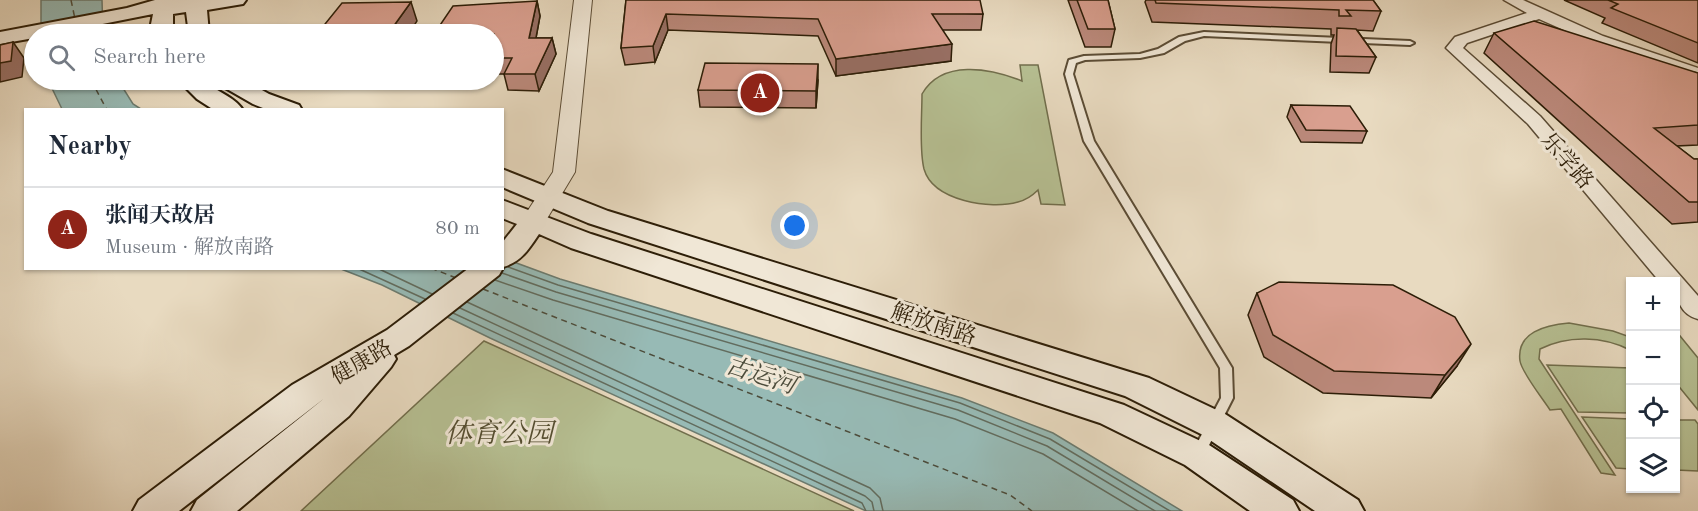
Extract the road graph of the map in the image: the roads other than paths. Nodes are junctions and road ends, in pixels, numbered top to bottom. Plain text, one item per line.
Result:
1 (236, 0) edge
2 (583, 0) edge
3 (1511, 0) edge
4 (179, 3) edge
5 (1541, 13) junction
6 (74, 24) edge
7 (161, 24) edge
8 (197, 24) edge
9 (24, 33) edge
10 (0, 38) edge
11 (1410, 43) dead end
12 (1698, 74) edge
13 (200, 90) edge
14 (245, 90) edge
15 (229, 108) edge
16 (286, 108) edge
17 (504, 179) edge
18 (504, 208) edge
19 (541, 208) junction
20 (504, 256) edge
21 (486, 270) edge
22 (1669, 277) edge
23 (1680, 290) edge
24 (1698, 311) edge
25 (398, 338) junction
26 (1213, 424) junction
27 (1197, 455) junction
28 (152, 511) edge
29 (210, 511) edge
30 (1280, 511) edge
31 (1345, 511) edge

1 - 4 main road
2 - 19 street
3 - 5 street
4 - 6 main road
4 - 7 main road
4 - 8 main road
5 - 12 street
5 - 22 street, 乐学路
9 - 10 main road
11 - 26 lane
13 - 15 main road
14 - 16 main road
17 - 19 main road, 解放南路
18 - 19 main road, 解放南路
19 - 20 main road
19 - 26 main road, 解放南路
19 - 27 main road, 解放南路
21 - 25 main road
23 - 24 street, 乐学路
25 - 28 main road, 健康路
25 - 29 main road, 健康路
26 - 27 lane
26 - 31 main road, 解放南路
27 - 30 main road, 解放南路

